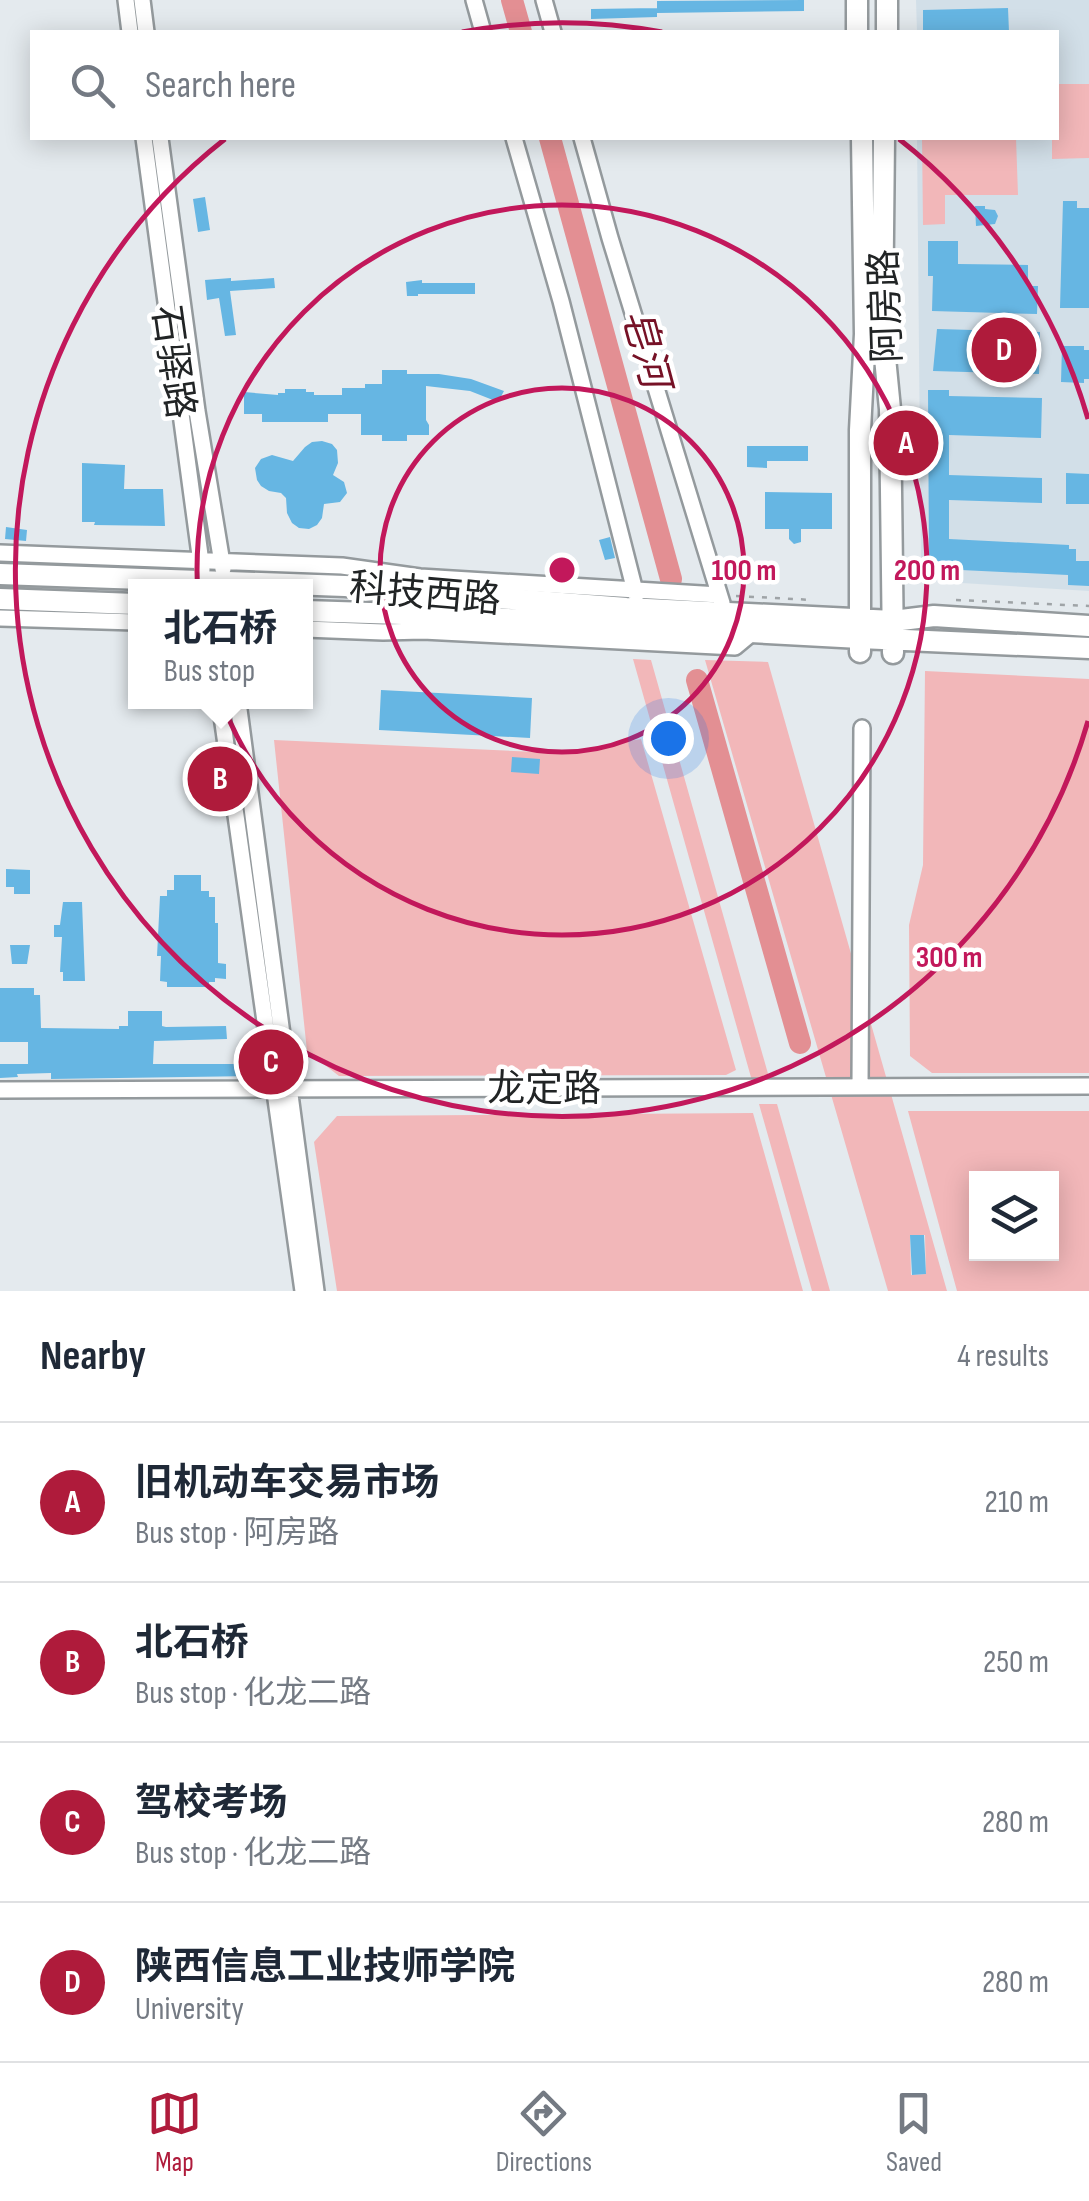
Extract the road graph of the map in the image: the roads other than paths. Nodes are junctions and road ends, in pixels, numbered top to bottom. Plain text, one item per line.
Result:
1 (126, 0) edge
2 (142, 0) edge
3 (474, 0) edge
4 (544, 0) edge
5 (857, 0) edge
6 (887, 0) edge
7 (130, 30) edge
8 (146, 30) edge
9 (483, 30) edge
10 (552, 30) edge
11 (857, 30) edge
12 (887, 30) edge
13 (144, 140) edge
14 (160, 140) edge
15 (515, 140) edge
16 (583, 140) edge
17 (862, 140) edge
18 (884, 140) edge
19 (0, 553) edge
20 (201, 560) junction
21 (222, 560) junction
22 (0, 574) edge
23 (212, 579) edge
24 (216, 579) edge
25 (128, 580) edge
26 (313, 586) edge
27 (0, 599) edge
28 (637, 599) junction
29 (722, 603) junction
30 (128, 604) edge
31 (313, 611) edge
32 (0, 618) edge
33 (128, 622) edge
34 (1089, 626) edge
35 (313, 629) edge
36 (753, 632) junction
37 (860, 636) junction
38 (892, 638) junction
39 (1089, 648) edge
40 (221, 709) edge
41 (239, 709) edge
42 (862, 728) dead end
43 (1089, 1086) edge
44 (860, 1087) junction
45 (0, 1090) edge
46 (282, 1090) junction
47 (303, 1291) edge
48 (316, 1291) edge

1 - 7 street
2 - 8 street
3 - 9 street
4 - 10 street
5 - 11 main road
6 - 12 main road
13 - 20 street, 石驿路
14 - 21 street, 石驿路
15 - 28 street
16 - 29 street
17 - 37 main road, 阿房路
18 - 38 main road, 阿房路
19 - 20 street
20 - 21 street
20 - 23 street, 石驿路
21 - 24 street, 石驿路
21 - 28 street
22 - 25 main road, 科技西路
26 - 28 main road, 科技西路
27 - 30 main road
28 - 29 main road, 科技西路
29 - 37 main road, 科技西路
31 - 36 main road, 科技西路
32 - 33 street
34 - 38 main road, 科技西路
35 - 36 street
36 - 37 main road, 科技西路
37 - 38 main road, 科技西路
38 - 39 main road, 科技西路
40 - 46 street
41 - 46 street
42 - 44 street
43 - 44 street, 龙定路
44 - 46 street, 龙定路
45 - 46 street, 龙定路
46 - 47 street
46 - 48 street

